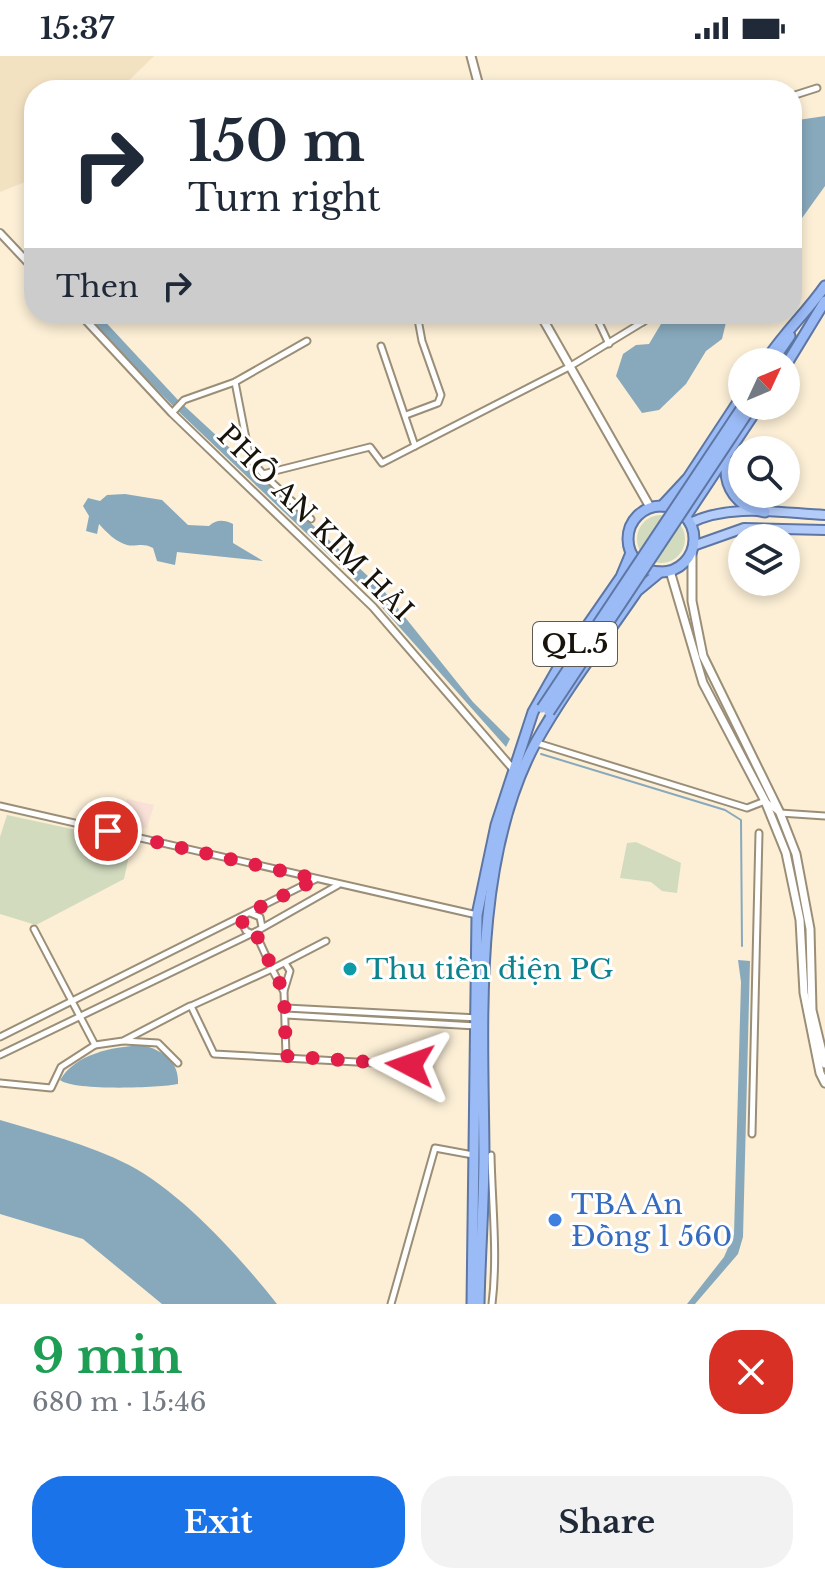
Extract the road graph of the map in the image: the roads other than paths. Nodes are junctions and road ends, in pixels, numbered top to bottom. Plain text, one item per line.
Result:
1 (471, 56) edge
2 (477, 80) edge
3 (817, 88) dead end
4 (802, 93) edge
5 (0, 233) edge
6 (24, 258) edge
7 (825, 286) edge
8 (825, 301) edge
9 (805, 322) junction
10 (89, 324) edge
11 (419, 324) edge
12 (545, 324) edge
13 (600, 324) edge
14 (640, 324) edge
15 (802, 324) edge
16 (802, 324) edge
17 (307, 341) dead end
18 (609, 344) junction
19 (381, 346) dead end
20 (775, 348) edge
21 (790, 348) edge
22 (790, 348) edge
23 (569, 367) junction
24 (235, 382) junction
25 (173, 412) junction
26 (406, 415) junction
27 (728, 417) edge
28 (734, 420) edge
29 (743, 420) edge
30 (415, 446) junction
31 (728, 455) edge
32 (728, 461) edge
33 (263, 474) junction
34 (728, 482) edge
35 (662, 506) junction
36 (650, 507) junction
37 (749, 508) edge
38 (765, 512) junction
39 (792, 514) junction
40 (825, 515) edge
41 (311, 519) dead end
42 (688, 520) junction
43 (788, 524) edge
44 (800, 529) edge
45 (825, 530) edge
46 (728, 534) edge
47 (693, 548) junction
48 (631, 553) junction
49 (665, 572) junction
50 (546, 710) junction
51 (531, 741) junction
52 (513, 769) junction
53 (765, 801) junction
54 (0, 806) edge
55 (780, 813) junction
56 (825, 816) edge
57 (759, 833) dead end
58 (317, 879) junction
59 (340, 884) junction
60 (247, 913) junction
61 (477, 915) junction
62 (262, 928) junction
63 (34, 929) dead end
64 (254, 933) junction
65 (326, 941) dead end
66 (285, 963) junction
67 (272, 969) junction
68 (284, 992) junction
69 (72, 1001) junction
70 (191, 1006) junction
71 (286, 1012) junction
72 (79, 1014) junction
73 (479, 1022) junction
74 (0, 1037) edge
75 (123, 1041) junction
76 (95, 1045) junction
77 (0, 1055) edge
78 (286, 1056) junction
79 (178, 1063) dead end
80 (825, 1064) edge
81 (410, 1065) dead end
82 (0, 1083) edge
83 (825, 1083) edge
84 (752, 1134) dead end
85 (474, 1155) junction
86 (491, 1155) dead end
87 (391, 1304) edge
88 (472, 1304) edge
89 (479, 1304) edge
90 (492, 1304) edge

1 - 2 main road
3 - 4 street
5 - 6 street
7 - 9 highway
8 - 9 highway
9 - 15 highway
9 - 21 highway
9 - 22 highway
10 - 25 street, PHỐ AN KIM HẢI
11 - 26 street
12 - 23 main road
13 - 18 street
14 - 18 street
16 - 20 highway
17 - 24 street
18 - 23 street
19 - 26 street
23 - 30 street
23 - 36 main road
24 - 25 street
24 - 33 street
25 - 52 street, PHỐ AN KIM HẢI
26 - 30 street
27 - 35 highway
28 - 50 highway, bridge
29 - 50 highway, bridge
30 - 33 street
31 - 42 highway
32 - 34 highway
33 - 41 street
35 - 36 highway
35 - 42 highway
36 - 48 highway
37 - 38 highway
38 - 39 main road
38 - 42 main road
39 - 40 main road
39 - 43 main road
42 - 47 highway
44 - 45 main road
46 - 47 main road
47 - 49 highway
47 - 55 main road
48 - 49 highway
48 - 51 highway, QL.5
49 - 51 highway, QL.5
49 - 53 main road
50 - 51 highway
51 - 52 highway, QL.5
51 - 53 street
51 - 73 highway, QL.5
52 - 61 highway, QL.5
53 - 55 street
53 - 83 main road
54 - 58 street
55 - 56 street
55 - 80 main road
57 - 84 street
58 - 59 street
58 - 60 street
59 - 61 street
59 - 62 street
60 - 62 street
60 - 64 street
60 - 69 street
61 - 73 highway, QL.5
62 - 64 street
63 - 69 street
64 - 67 street
64 - 72 street
65 - 66 street
66 - 67 street
66 - 68 street
67 - 68 street
67 - 70 street
68 - 71 street
69 - 72 street
69 - 74 street
70 - 75 street
70 - 78 street
71 - 73 street
71 - 78 street
72 - 76 street
72 - 77 street
73 - 85 highway, QL.5
73 - 89 highway, QL.5
75 - 76 street
75 - 79 street
76 - 82 street
78 - 81 street
85 - 87 street
85 - 88 highway, QL.5
86 - 90 street

